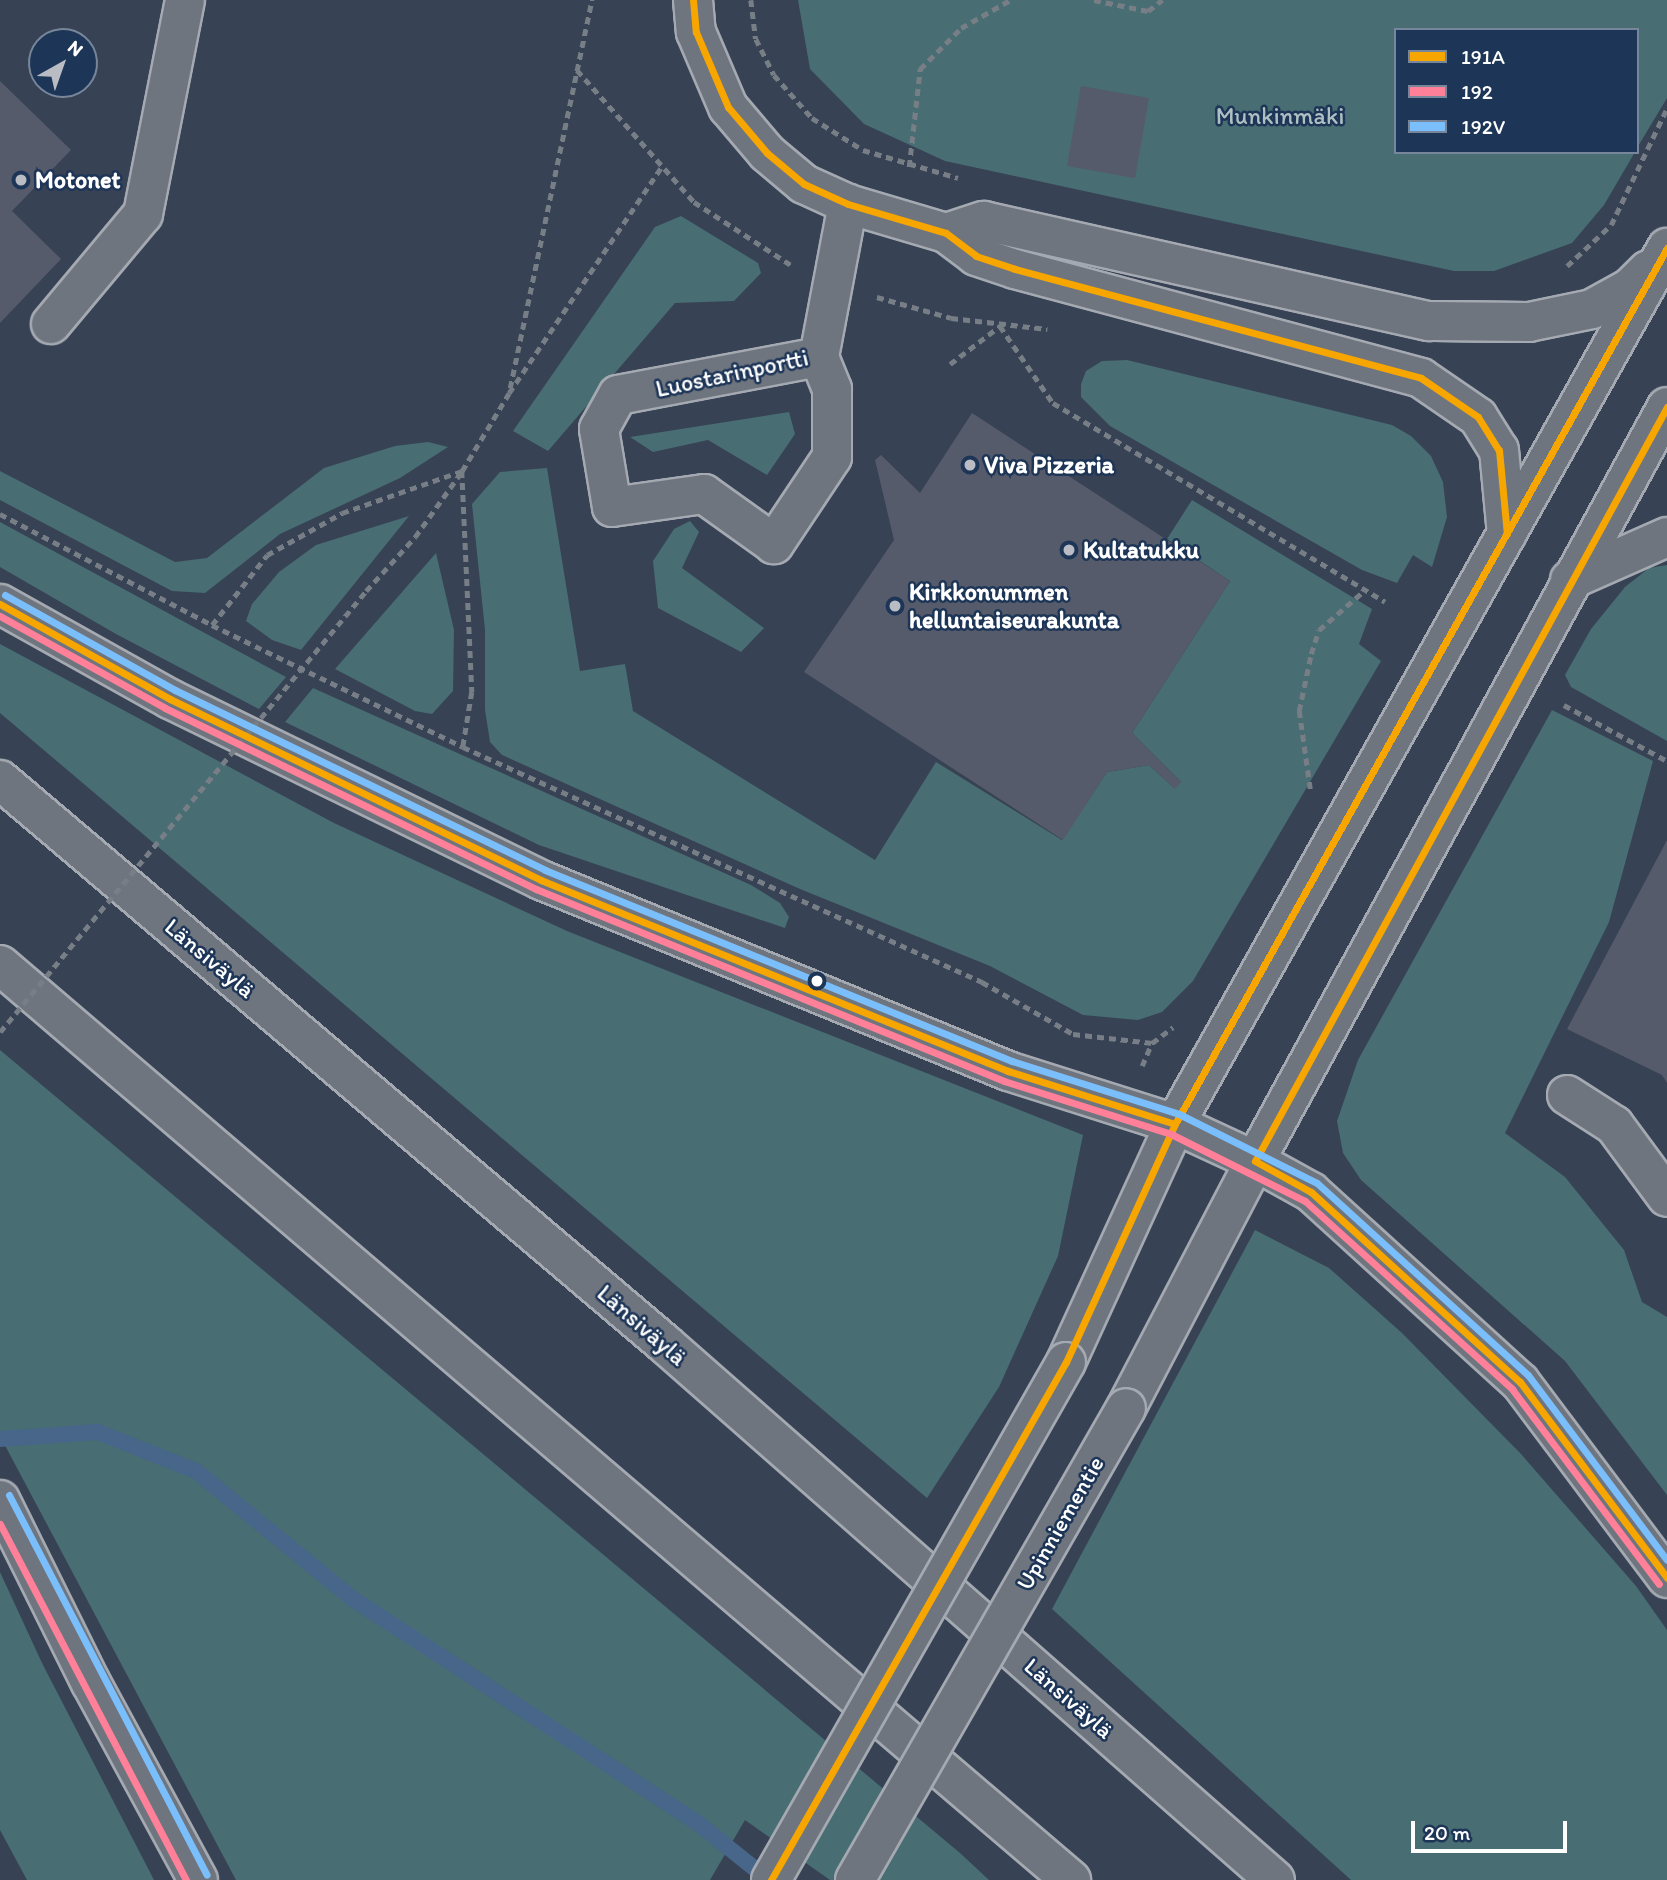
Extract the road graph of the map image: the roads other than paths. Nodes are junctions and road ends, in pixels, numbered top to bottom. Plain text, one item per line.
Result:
1 (184, 0) edge
2 (693, 0) edge
3 (848, 204) junction
4 (946, 233) junction
5 (1665, 251) edge
6 (51, 324) dead end
7 (819, 357) junction
8 (1667, 407) edge
9 (1507, 534) junction
10 (1667, 537) edge
11 (1570, 580) junction
12 (0, 604) edge
13 (0, 780) edge
14 (0, 965) edge
15 (1567, 1095) dead end
16 (1175, 1124) junction
17 (1255, 1161) junction
18 (1667, 1197) edge
19 (0, 1500) edge
20 (1667, 1578) edge
21 (198, 1880) edge
22 (771, 1880) edge
23 (855, 1880) edge
24 (1071, 1880) edge
25 (1275, 1880) edge

1 - 6 main road
2 - 3 main road
3 - 4 main road
3 - 7 main road, Luostarinportti
4 - 5 main road
4 - 9 main road
5 - 9 main road
7 - 7 main road, Luostarinportti
8 - 11 main road, Upinniementie
9 - 16 main road
10 - 11 main road
11 - 17 main road, Upinniementie
12 - 16 main road
13 - 25 main road, Länsiväylä
14 - 24 main road
15 - 18 main road
16 - 17 main road
16 - 22 main road, bridge
17 - 20 main road
17 - 23 main road, Upinniementie, bridge
19 - 21 main road

